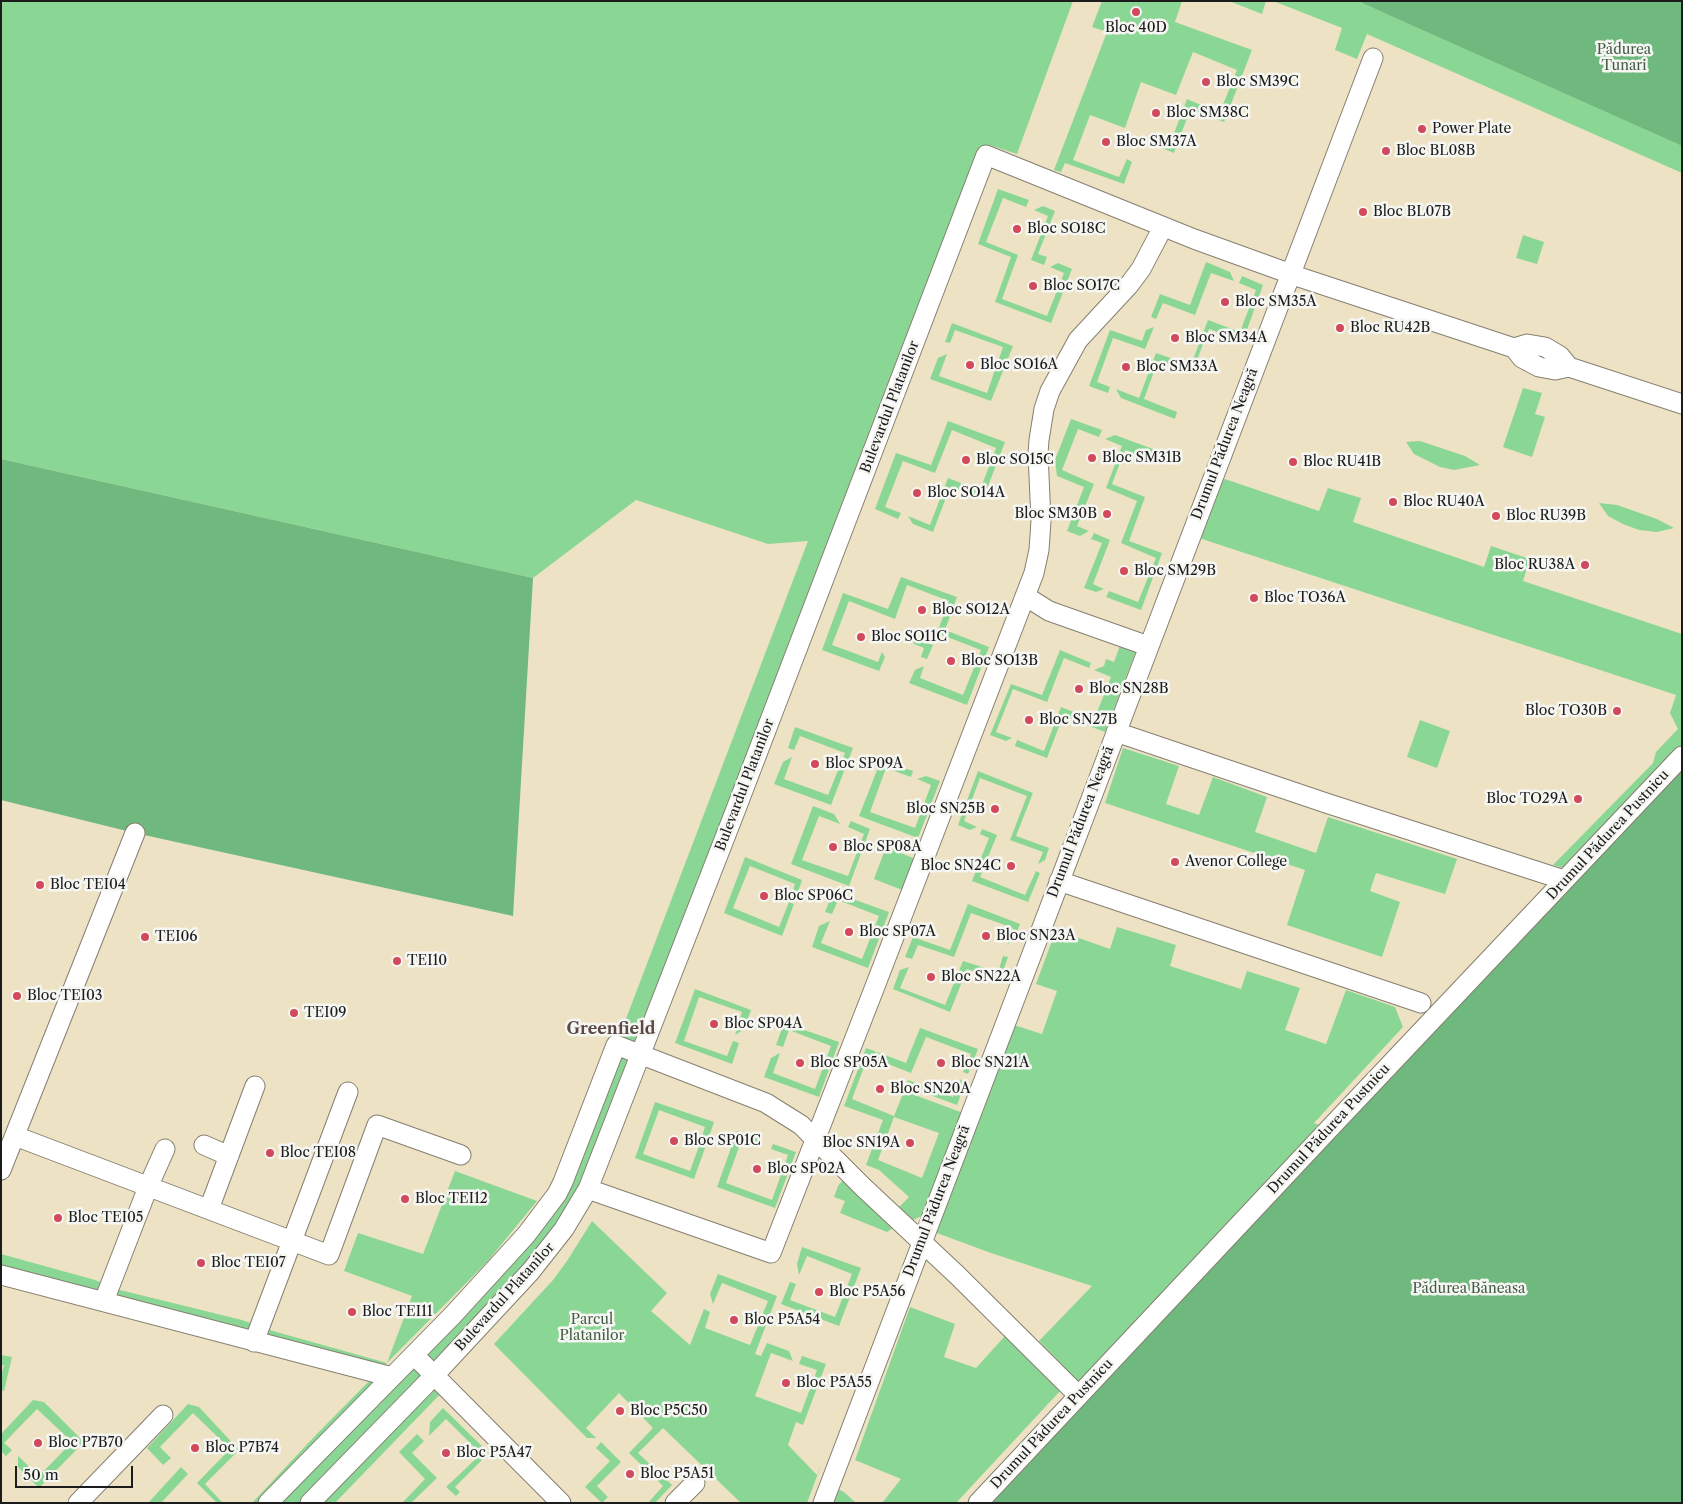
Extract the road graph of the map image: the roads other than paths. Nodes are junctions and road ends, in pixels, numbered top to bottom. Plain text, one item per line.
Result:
1 (1372, 58) dead end
2 (1163, 227) junction
3 (1290, 274) junction
4 (1682, 404) edge
5 (1025, 596) junction
6 (1148, 646) junction
7 (1116, 732) junction
8 (1682, 756) edge
9 (135, 833) dead end
10 (1564, 880) junction
11 (1059, 881) junction
12 (1421, 1003) dead end
13 (640, 1054) junction
14 (255, 1086) dead end
15 (348, 1092) dead end
16 (15, 1136) junction
17 (815, 1140) junction
18 (204, 1145) dead end
19 (165, 1149) dead end
20 (461, 1155) dead end
21 (229, 1156) junction
22 (1, 1170) edge
23 (148, 1187) junction
24 (588, 1189) junction
25 (209, 1209) junction
26 (292, 1241) junction
27 (921, 1242) junction
28 (1, 1275) edge
29 (104, 1301) junction
30 (254, 1342) junction
31 (414, 1355) junction
32 (434, 1375) junction
33 (392, 1377) junction
34 (1078, 1395) junction
35 (163, 1415) dead end
36 (695, 1483) dead end
37 (78, 1503) edge
38 (268, 1503) edge
39 (310, 1503) edge
40 (561, 1503) edge
41 (675, 1503) edge
42 (822, 1503) edge
43 (978, 1503) edge

1 - 3 street, Drumul Pădurea Neagră
2 - 3 street
2 - 5 street
2 - 13 street, Bulevardul Platanilor
3 - 4 street
3 - 6 street, Drumul Pădurea Neagră
5 - 6 street
5 - 17 street
6 - 7 street, Drumul Pădurea Neagră
7 - 10 street
7 - 11 street, Drumul Pădurea Neagră
8 - 10 street, Drumul Pădurea Pustnicu
9 - 16 street
10 - 34 street, Drumul Pădurea Pustnicu
11 - 12 street
11 - 27 street, Drumul Pădurea Neagră
13 - 17 street
13 - 24 street, Bulevardul Platanilor
13 - 31 street, Bulevardul Platanilor
14 - 21 street
15 - 26 street
16 - 22 street
16 - 23 street
17 - 24 street
17 - 27 street
18 - 21 street
19 - 23 street
20 - 26 street
21 - 25 street
23 - 25 street
23 - 29 street
24 - 32 street, Bulevardul Platanilor
25 - 26 street
26 - 30 street
27 - 34 street
27 - 42 street, Drumul Pădurea Neagră
28 - 29 street
29 - 30 street
30 - 33 street
31 - 32 street
31 - 33 street, Bulevardul Platanilor
32 - 39 street, Bulevardul Platanilor
32 - 40 street
33 - 38 street, Bulevardul Platanilor
34 - 43 street, Drumul Pădurea Pustnicu
35 - 37 street
36 - 41 street

